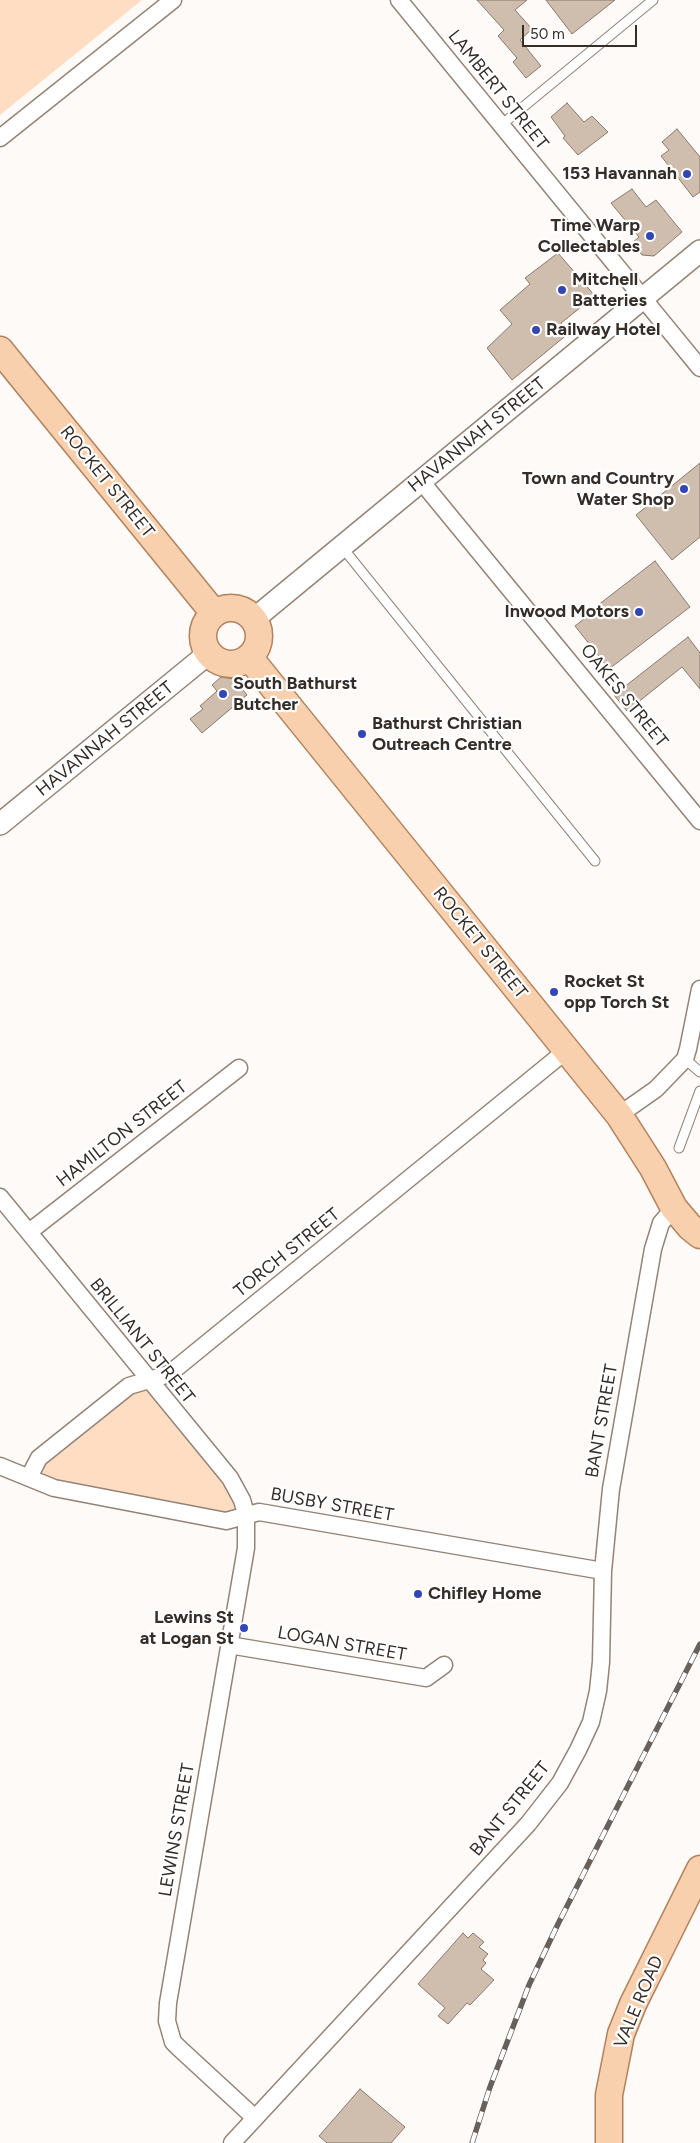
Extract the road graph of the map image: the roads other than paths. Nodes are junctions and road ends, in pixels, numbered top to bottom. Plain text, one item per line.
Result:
1 (173, 0) edge
2 (399, 0) edge
3 (653, 0) edge
4 (500, 126) junction
5 (0, 138) edge
6 (700, 251) edge
7 (644, 298) junction
8 (0, 350) edge
9 (700, 368) edge
10 (421, 481) junction
11 (342, 547) junction
12 (214, 613) junction
13 (254, 619) junction
14 (210, 654) junction
15 (249, 657) junction
16 (700, 821) edge
17 (0, 824) edge
18 (595, 861) dead end
19 (700, 989) edge
20 (567, 1050) junction
21 (685, 1059) junction
22 (239, 1068) dead end
23 (700, 1072) edge
24 (700, 1091) edge
25 (619, 1115) junction
26 (679, 1148) dead end
27 (0, 1197) edge
28 (674, 1208) junction
29 (29, 1232) junction
30 (700, 1235) edge
31 (148, 1381) junction
32 (0, 1466) edge
33 (29, 1477) junction
34 (246, 1514) junction
35 (603, 1571) junction
36 (228, 1645) junction
37 (444, 1665) dead end
38 (700, 1869) edge
39 (255, 2118) junction
40 (232, 2143) edge
41 (609, 2143) edge

1 - 5 street
2 - 4 street, LAMBERT STREET
3 - 4 lane
4 - 7 street, LAMBERT STREET
6 - 7 street, HAVANNAH STREET
7 - 9 street, LAMBERT STREET
7 - 10 street, HAVANNAH STREET
8 - 12 main road, ROCKET STREET
10 - 11 street, HAVANNAH STREET
10 - 16 street, OAKES STREET
11 - 13 street, HAVANNAH STREET
11 - 18 lane
12 - 13 main road
12 - 14 main road
13 - 15 main road
14 - 15 main road
14 - 17 street, HAVANNAH STREET
15 - 20 main road, ROCKET STREET
19 - 21 street
20 - 25 main road, ROCKET STREET
20 - 31 street, TORCH STREET
21 - 23 lane
21 - 25 street
22 - 29 street, HAMILTON STREET
24 - 26 lane
25 - 28 main road, ROCKET STREET
27 - 29 street, BRILLIANT STREET
28 - 30 main road, ROCKET STREET
28 - 35 street, BANT STREET
29 - 31 street, BRILLIANT STREET
31 - 33 street, TORCH STREET
31 - 34 street, BRILLIANT STREET
32 - 33 street, BUSBY STREET
33 - 34 street, BUSBY STREET
34 - 35 street, BUSBY STREET
34 - 36 street, LEWINS STREET
35 - 39 street, BANT STREET
36 - 37 street, LOGAN STREET
36 - 39 street, LEWINS STREET
38 - 41 main road, VALE ROAD
39 - 40 street, BANT STREET

